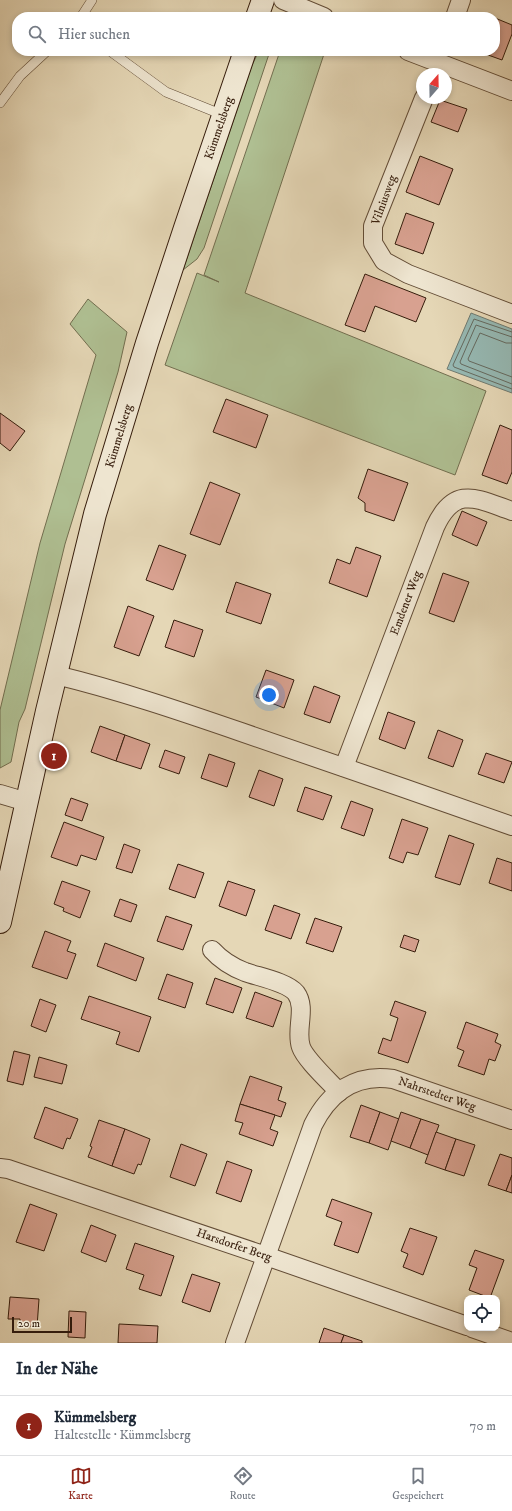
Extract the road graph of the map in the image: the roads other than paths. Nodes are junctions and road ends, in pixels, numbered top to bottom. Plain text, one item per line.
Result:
1 (92, 0) edge
2 (263, 0) edge
3 (283, 0) edge
4 (461, 0) edge
5 (84, 12) edge
6 (259, 12) edge
7 (312, 12) edge
8 (457, 12) edge
9 (42, 56) edge
10 (117, 56) edge
11 (243, 56) edge
12 (420, 56) edge
13 (438, 63) edge
14 (512, 91) edge
15 (0, 103) edge
16 (422, 104) edge
17 (223, 115) junction
18 (512, 314) edge
19 (512, 511) edge
20 (56, 675) junction
21 (344, 767) junction
22 (0, 794) edge
23 (27, 802) junction
24 (512, 826) edge
25 (2, 900) edge
26 (0, 922) edge
27 (212, 950) dead end
28 (339, 1092) junction
29 (512, 1120) edge
30 (0, 1168) edge
31 (266, 1256) junction
32 (464, 1325) edge
33 (481, 1331) edge
34 (512, 1342) edge
35 (234, 1343) edge

1 - 5 lane
2 - 6 main road
3 - 7 street
4 - 8 street
9 - 15 lane
10 - 17 lane
11 - 17 main road, Kümmelsberg
12 - 13 street
13 - 14 street
16 - 18 street, Vilniusweg
17 - 20 main road, Kümmelsberg
19 - 21 street, Emdener Weg
20 - 21 street
20 - 23 main road, Kümmelsberg
21 - 24 street
22 - 23 street
23 - 25 main road, Kümmelsberg
25 - 26 main road, Kümmelsberg
27 - 28 street
28 - 29 street, Nahrstedter Weg
28 - 31 street, Nahrstedter Weg
30 - 31 street, Harsdorfer Berg
31 - 32 street, Harsdorfer Berg
31 - 35 street, Nahrstedter Weg
33 - 34 street

